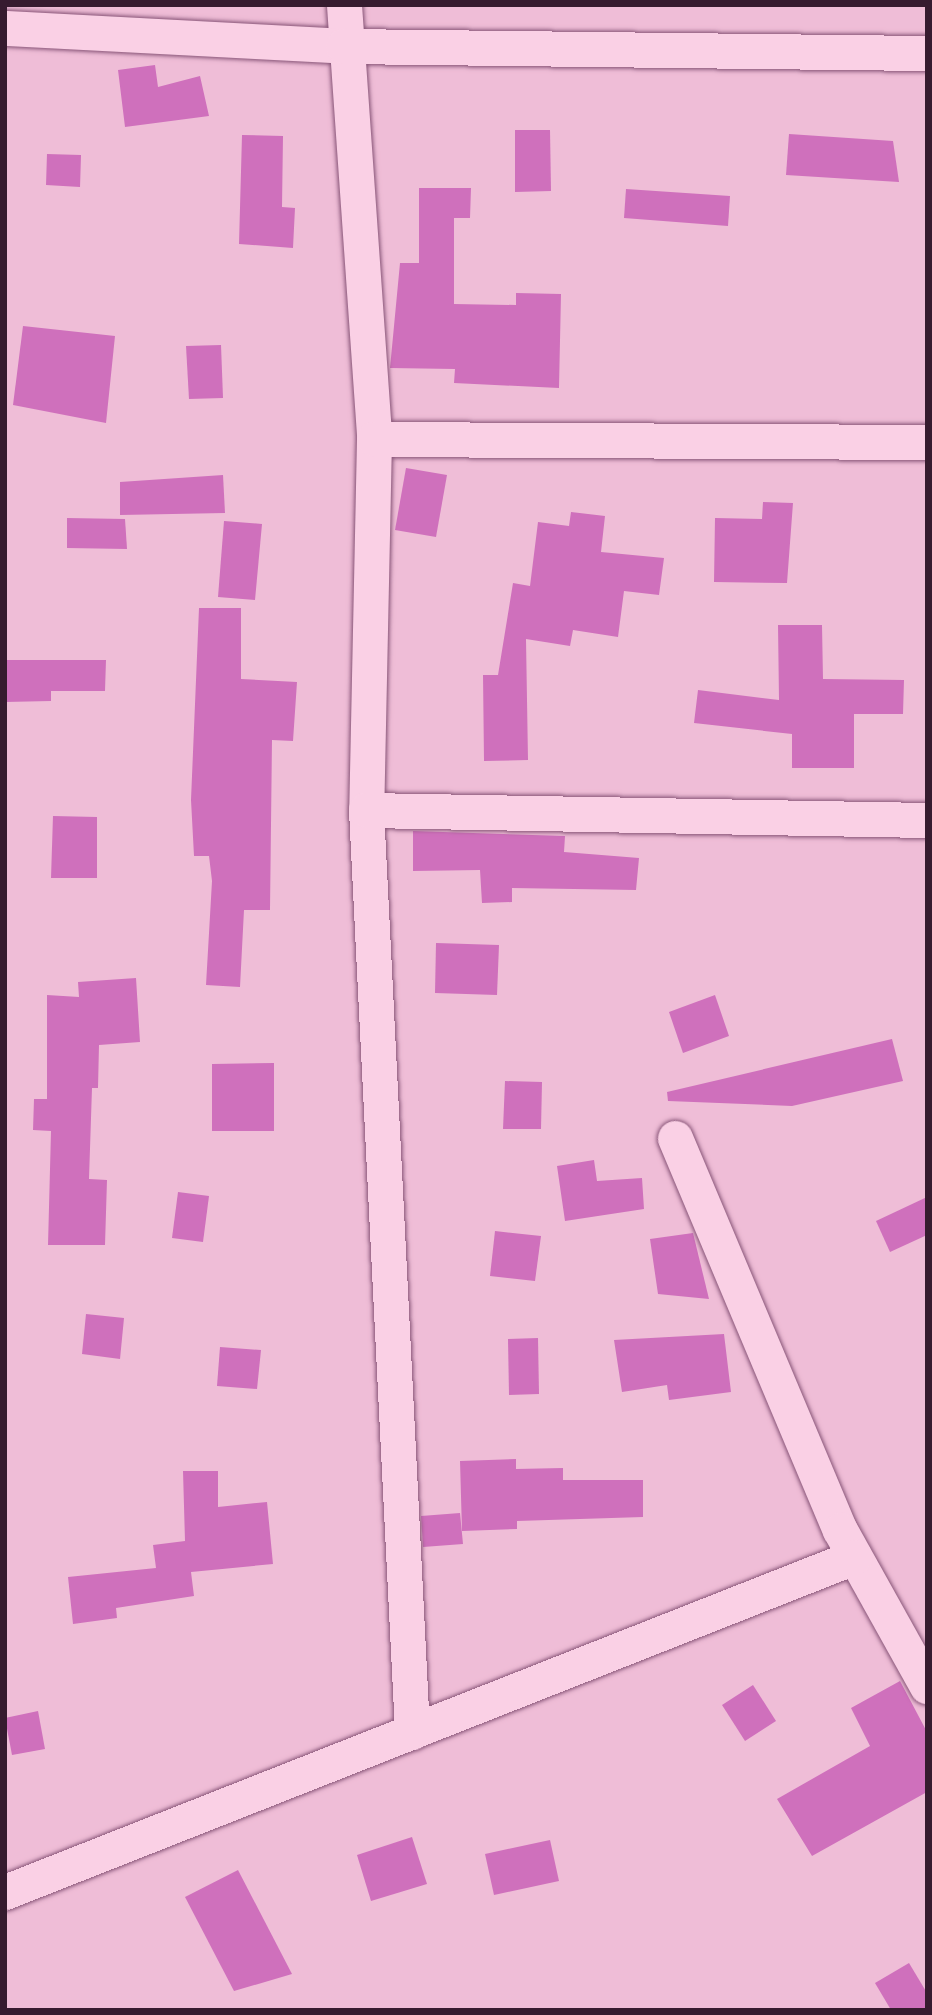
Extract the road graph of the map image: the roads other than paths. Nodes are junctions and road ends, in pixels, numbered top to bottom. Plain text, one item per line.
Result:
1 (344, 5) edge
2 (5, 28) edge
3 (343, 46) junction
4 (927, 53) edge
5 (374, 439) junction
6 (927, 442) edge
7 (366, 810) junction
8 (927, 820) edge
9 (675, 1138) dead end
10 (854, 1557) junction
11 (927, 1686) edge
12 (412, 1732) junction
13 (5, 1892) edge

1 - 3 street
2 - 3 street
3 - 4 street
3 - 5 street
5 - 6 street
5 - 7 street
7 - 8 street
7 - 12 street
9 - 10 street
10 - 11 street
10 - 12 street
12 - 13 street

